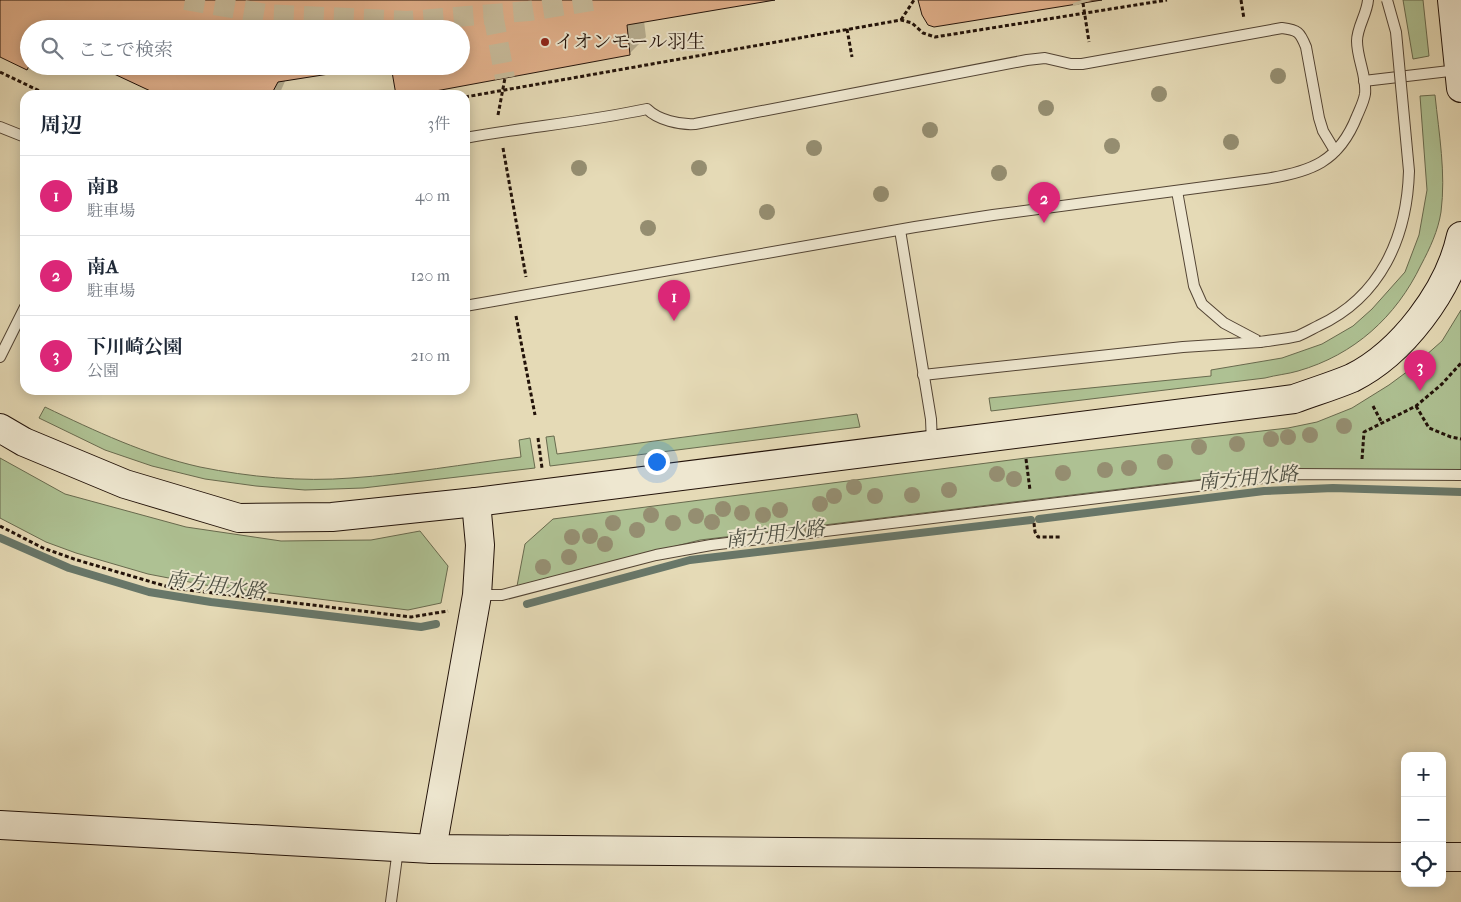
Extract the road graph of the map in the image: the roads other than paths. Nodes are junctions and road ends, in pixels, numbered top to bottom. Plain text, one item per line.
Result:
1 (1368, 0) edge
2 (1387, 0) edge
3 (1452, 0) edge
4 (1460, 79) edge
5 (1364, 81) junction
6 (0, 127) edge
7 (20, 135) edge
8 (470, 137) edge
9 (1335, 151) junction
10 (1177, 191) junction
11 (900, 230) junction
12 (1461, 236) edge
13 (470, 305) edge
14 (20, 316) edge
15 (1260, 342) junction
16 (0, 357) edge
17 (923, 375) junction
18 (0, 428) edge
19 (932, 444) junction
20 (1461, 475) edge
21 (476, 502) junction
22 (477, 595) junction
23 (0, 824) edge
24 (398, 847) junction
25 (432, 849) junction
26 (1401, 857) edge
27 (1446, 857) edge
28 (1461, 857) edge
29 (391, 902) edge

1 - 5 lane
2 - 15 lane, bridge
3 - 4 street
4 - 5 lane
5 - 9 lane
6 - 7 lane
8 - 9 lane
9 - 10 lane
10 - 11 lane
10 - 15 lane
11 - 13 lane
11 - 17 lane
12 - 19 street
14 - 16 lane
15 - 17 lane
17 - 19 lane
18 - 21 street
19 - 21 street
20 - 22 lane
21 - 22 street
22 - 25 street
23 - 24 street
24 - 25 street
24 - 29 lane
25 - 26 street
27 - 28 street

